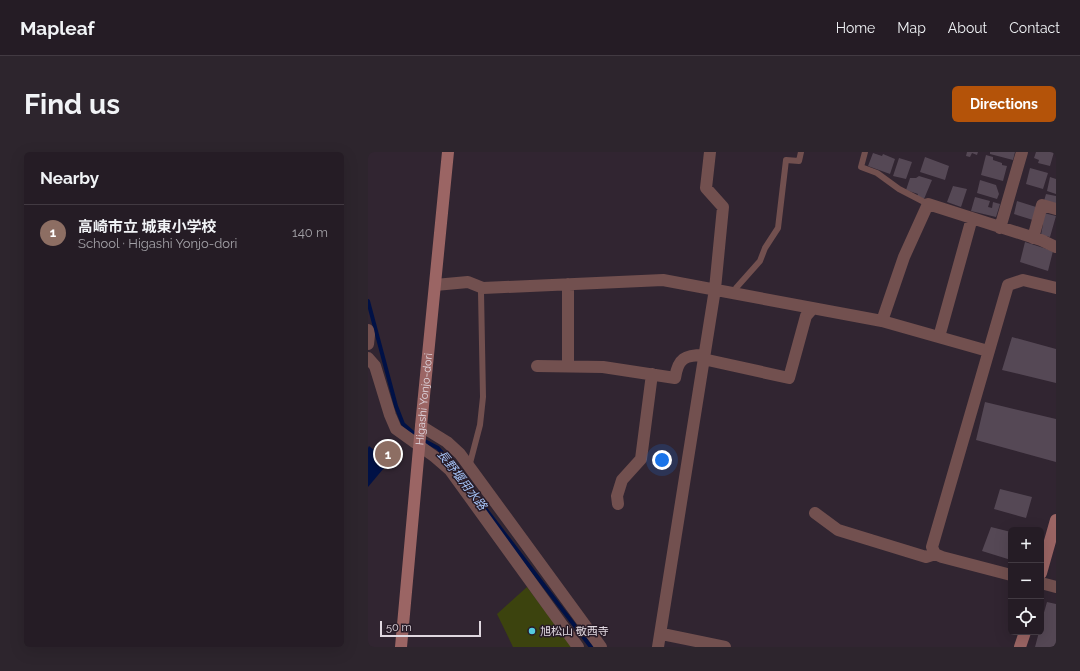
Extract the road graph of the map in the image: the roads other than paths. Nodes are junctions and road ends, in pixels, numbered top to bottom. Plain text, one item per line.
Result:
1 (448, 152) edge
2 (710, 152) edge
3 (801, 152) edge
4 (865, 152) edge
5 (1022, 152) edge
6 (928, 204) junction
7 (1056, 209) edge
8 (972, 218) junction
9 (1000, 228) junction
10 (1033, 238) junction
11 (1056, 247) edge
12 (568, 284) junction
13 (435, 285) junction
14 (483, 288) junction
15 (1056, 288) edge
16 (715, 289) junction
17 (735, 293) junction
18 (812, 308) junction
19 (882, 321) junction
20 (368, 330) edge
21 (938, 337) junction
22 (368, 344) edge
23 (988, 352) junction
24 (704, 357) junction
25 (368, 358) edge
26 (537, 366) dead end
27 (568, 366) junction
28 (652, 374) junction
29 (421, 427) junction
30 (419, 446) junction
31 (469, 466) junction
32 (618, 504) dead end
33 (815, 513) dead end
34 (1056, 520) edge
35 (935, 554) junction
36 (1044, 563) edge
37 (1008, 574) edge
38 (1044, 584) edge
39 (1056, 587) edge
40 (666, 635) dead end
41 (1024, 635) edge
42 (401, 647) edge
43 (578, 647) edge
44 (601, 647) edge
45 (658, 647) edge
46 (724, 647) edge
47 (1020, 647) edge

1 - 13 street, Higashi Yonjo-dori
2 - 16 street
3 - 17 lane
4 - 6 lane
5 - 9 street
6 - 8 street
6 - 19 street
7 - 10 street
8 - 9 street
8 - 21 street
9 - 10 street
10 - 11 street
12 - 14 street
12 - 16 street
12 - 27 street
13 - 14 street
13 - 29 street, Higashi Yonjo-dori
14 - 31 lane
15 - 23 street
16 - 17 street
16 - 24 street
17 - 18 street
18 - 19 street
18 - 24 street
19 - 21 street
20 - 22 street
21 - 23 street
23 - 35 street
24 - 28 street
24 - 45 street
25 - 30 street
26 - 27 street
27 - 28 street
28 - 32 street
29 - 30 street, Higashi Yonjo-dori
29 - 31 street
30 - 42 street, Higashi Yonjo-dori
30 - 43 street
31 - 44 street
33 - 35 street
34 - 36 street
35 - 37 street
38 - 39 street
40 - 46 street
41 - 47 street

